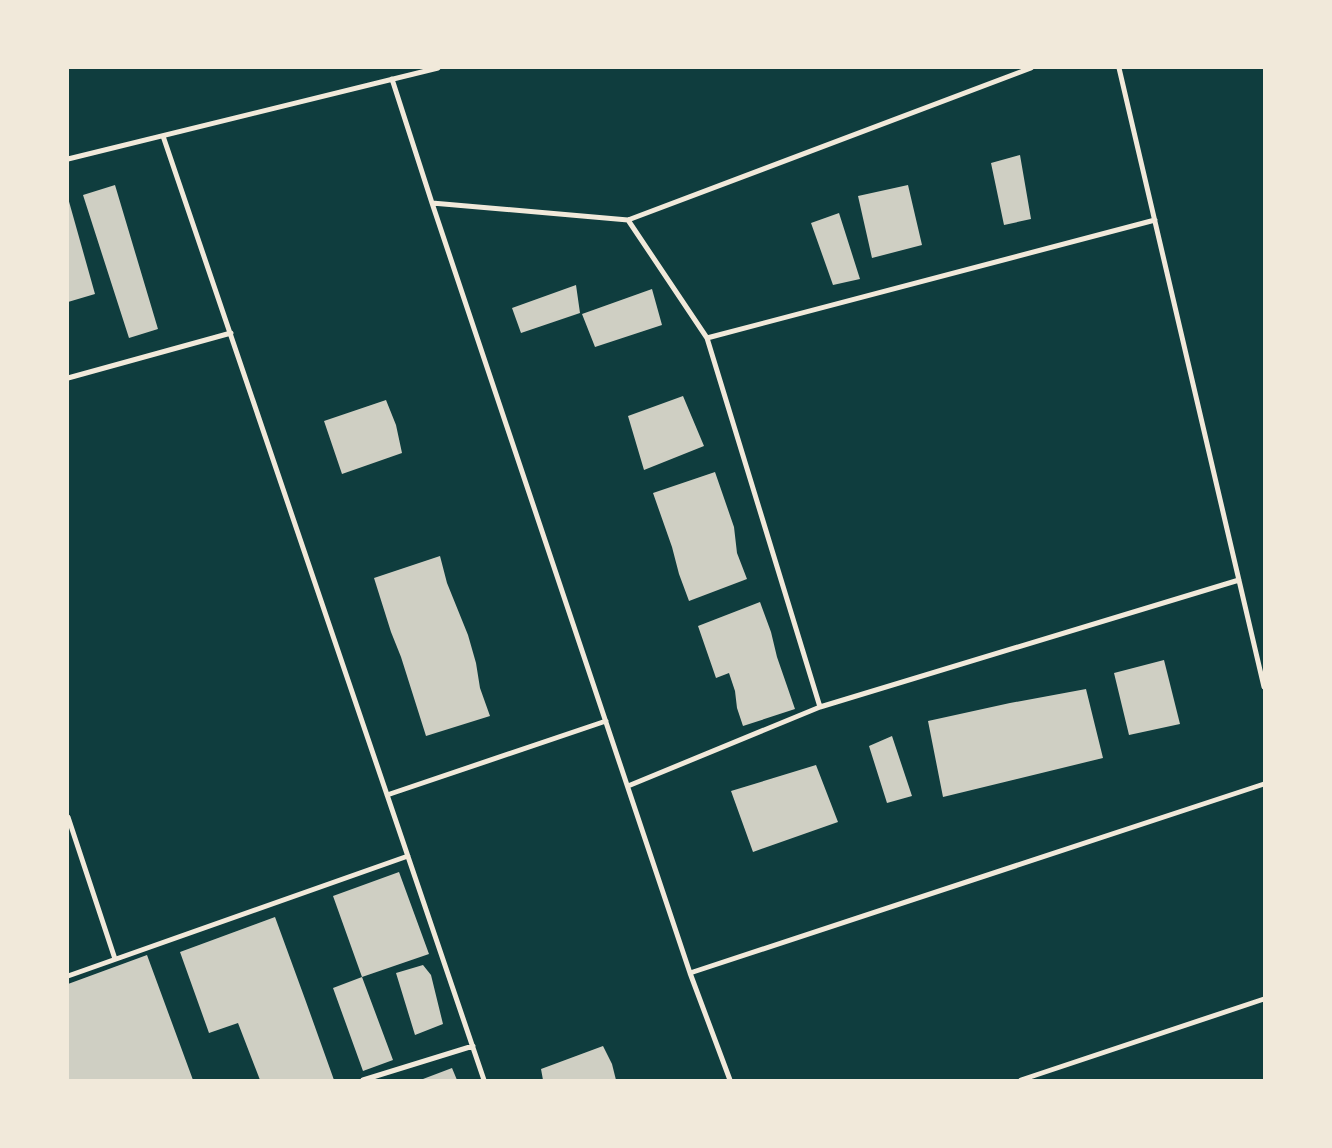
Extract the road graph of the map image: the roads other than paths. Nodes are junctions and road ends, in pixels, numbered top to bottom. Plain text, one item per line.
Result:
1 (438, 68) edge
2 (1031, 68) edge
3 (1119, 68) edge
4 (392, 79) junction
5 (163, 136) junction
6 (68, 159) edge
7 (432, 203) junction
8 (628, 220) junction
9 (1155, 220) junction
10 (231, 332) junction
11 (707, 338) junction
12 (68, 378) edge
13 (1239, 580) junction
14 (1264, 688) edge
15 (820, 707) junction
16 (606, 721) junction
17 (1264, 784) edge
18 (628, 786) junction
19 (388, 796) junction
20 (68, 817) edge
21 (408, 856) junction
22 (115, 959) junction
23 (690, 972) junction
24 (68, 976) edge
25 (1264, 999) edge
26 (472, 1046) junction
27 (363, 1080) edge
28 (484, 1080) edge
29 (730, 1080) edge
30 (1021, 1080) edge

1 - 4 street
2 - 8 street
3 - 9 street
4 - 5 street
4 - 7 street
5 - 6 street
5 - 10 street
7 - 8 street
7 - 16 street
8 - 11 street
9 - 11 street
9 - 13 street
10 - 12 street
10 - 19 street
11 - 15 street
13 - 14 street
13 - 15 street
15 - 18 street
16 - 18 street
16 - 19 street
17 - 23 street
18 - 23 street
19 - 21 street
20 - 22 street
21 - 22 street
21 - 26 street
22 - 24 street
23 - 29 street
25 - 30 street
26 - 27 street
26 - 28 street

